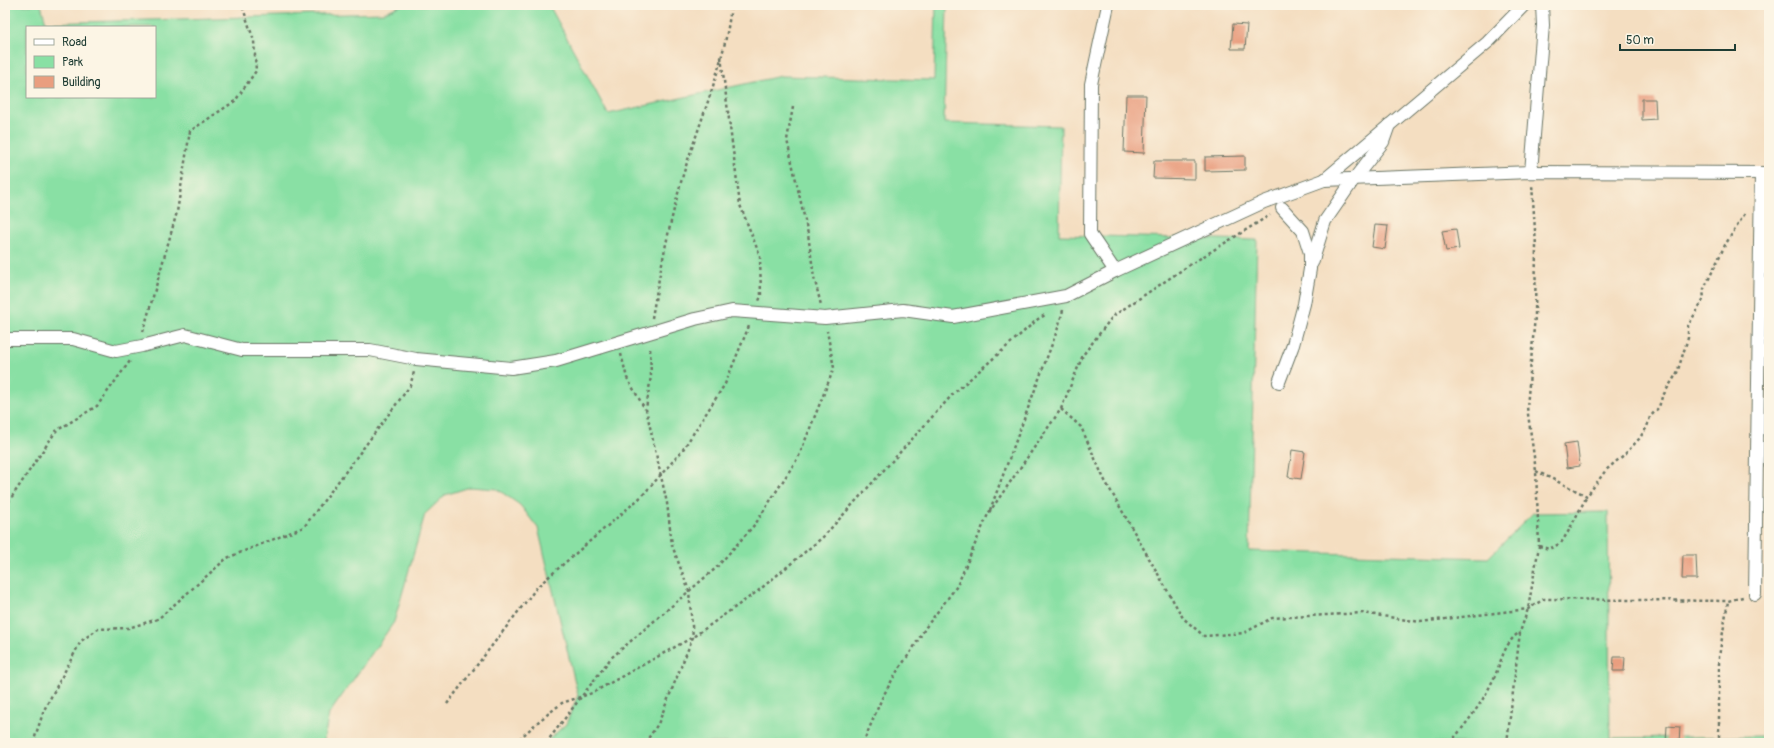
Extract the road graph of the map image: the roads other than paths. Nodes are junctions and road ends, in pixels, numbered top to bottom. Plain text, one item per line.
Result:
1 (1108, 5) edge
2 (1524, 5) edge
3 (1542, 5) edge
4 (1390, 124) junction
5 (1531, 172) junction
6 (1765, 173) edge
7 (1324, 180) junction
8 (1354, 180) junction
9 (1282, 208) road end
10 (1310, 269) junction
11 (1115, 272) junction
12 (5, 340) edge
13 (1279, 382) dead end
14 (1755, 594) road end

1 - 11 street
2 - 4 street
3 - 5 street
4 - 7 street
4 - 8 street
5 - 6 street
5 - 8 street
6 - 14 street
7 - 8 street
7 - 11 street
8 - 10 street
9 - 10 street
10 - 13 street
11 - 12 street

